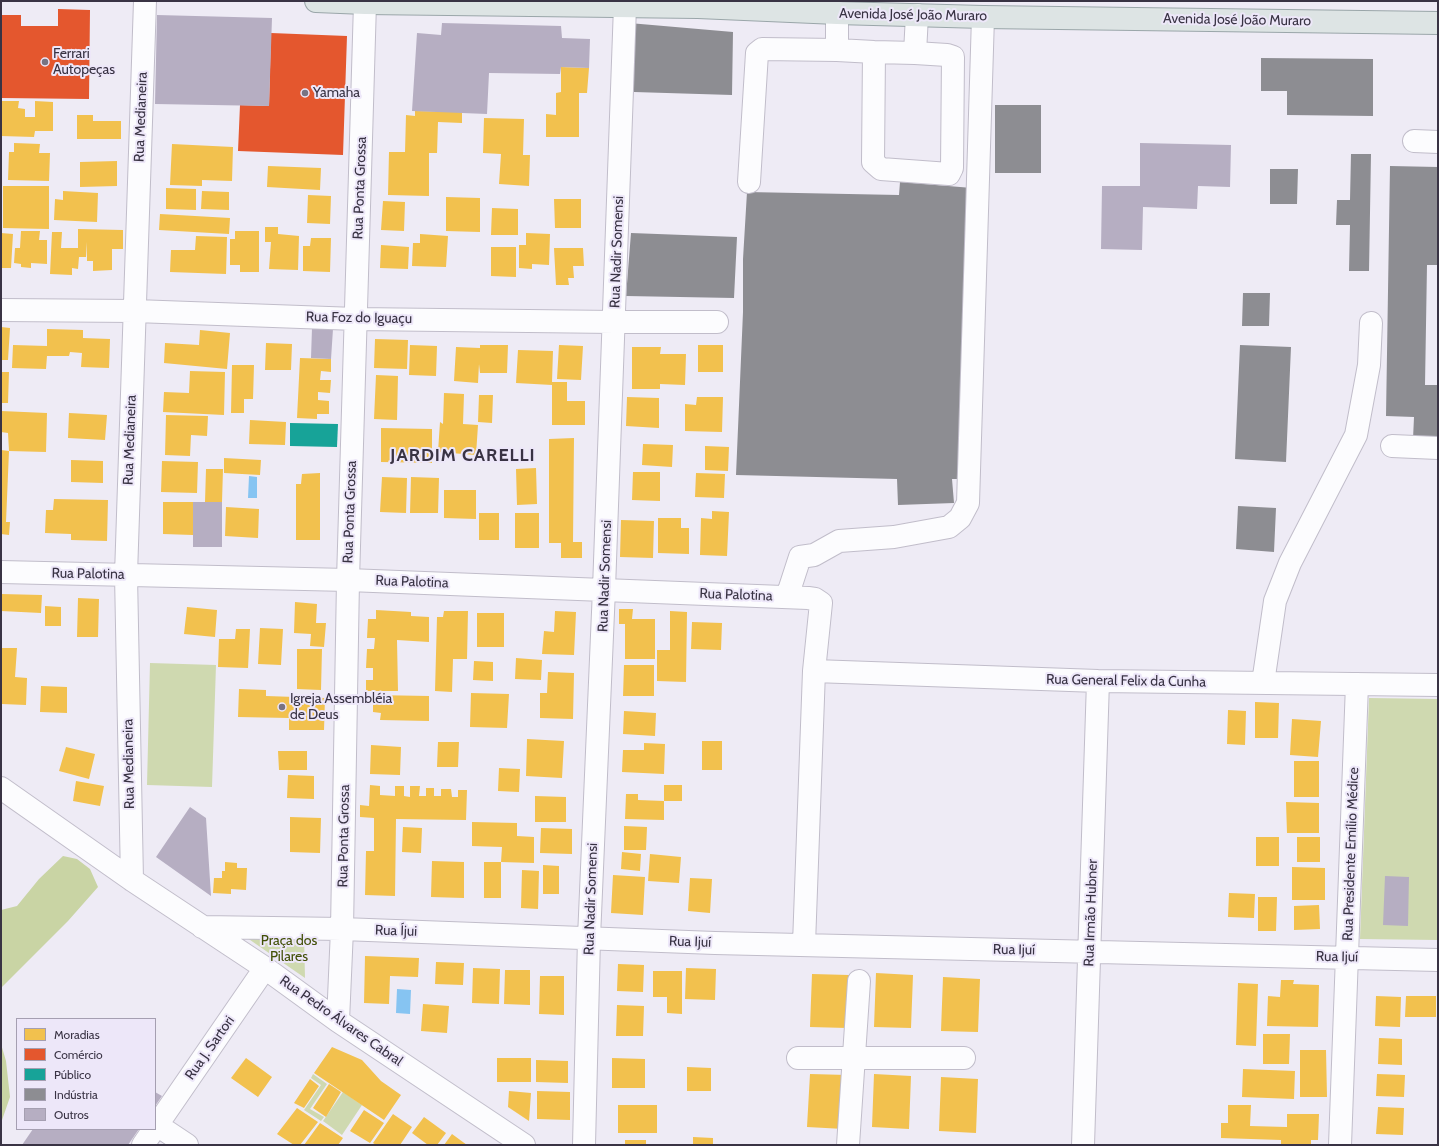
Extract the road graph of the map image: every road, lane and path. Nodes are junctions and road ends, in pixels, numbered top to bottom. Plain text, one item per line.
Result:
1 (145, 1) edge
2 (316, 1) edge
3 (365, 3) junction
4 (618, 4) edge
5 (837, 13) junction
6 (917, 15) junction
7 (983, 17) junction
8 (1438, 24) edge
9 (837, 50) junction
10 (874, 52) junction
11 (915, 53) junction
12 (1414, 141) dead end
13 (1438, 142) edge
14 (748, 182) dead end
15 (1, 310) edge
16 (135, 311) junction
17 (356, 319) junction
18 (614, 322) junction
19 (717, 322) dead end
20 (1371, 323) dead end
21 (1392, 446) dead end
22 (1438, 448) edge
23 (1, 572) edge
24 (126, 575) junction
25 (348, 580) junction
26 (604, 590) junction
27 (787, 597) junction
28 (814, 672) junction
29 (1098, 681) junction
30 (1263, 683) junction
31 (1357, 684) junction
32 (1438, 685) edge
33 (1, 788) edge
34 (132, 880) junction
35 (202, 927) junction
36 (342, 929) junction
37 (589, 938) junction
38 (804, 944) junction
39 (1090, 952) junction
40 (1347, 957) junction
41 (1438, 960) edge
42 (265, 968) junction
43 (859, 981) dead end
44 (338, 1021) junction
45 (798, 1058) dead end
46 (854, 1058) junction
47 (964, 1058) dead end
48 (156, 1127) edge
49 (154, 1130) edge
50 (502, 1139) edge
51 (143, 1145) edge
52 (187, 1145) edge
53 (524, 1145) edge
54 (584, 1145) edge
55 (848, 1145) edge
56 (1083, 1145) edge
57 (1340, 1145) edge

1 - 16 street, Rua Medianeira
2 - 3 main road, Avenida José João Muraro
3 - 4 main road, Avenida José João Muraro
3 - 17 street, Rua Ponta Grossa
4 - 5 main road, Avenida José João Muraro
4 - 18 street, Rua Nadir Somensi
5 - 6 main road, Avenida José João Muraro
5 - 9 street
6 - 7 main road, Avenida José João Muraro
6 - 11 street
7 - 8 main road, Avenida José João Muraro
7 - 27 street
9 - 10 street
9 - 14 street
10 - 11 street
10 - 11 street
12 - 13 street
15 - 16 street, Rua Foz do Iguaçu
16 - 17 street, Rua Foz do Iguaçu
16 - 24 street, Rua Medianeira
17 - 18 street, Rua Foz do Iguaçu
17 - 25 street, Rua Ponta Grossa
18 - 19 street, Rua Foz do Iguaçu
18 - 26 street, Rua Nadir Somensi
20 - 30 street
21 - 22 street
23 - 24 street, Rua Palotina
24 - 25 street, Rua Palotina
24 - 34 street, Rua Medianeira
25 - 26 street, Rua Palotina
25 - 36 street, Rua Ponta Grossa
26 - 27 street, Rua Palotina
26 - 37 street, Rua Nadir Somensi
27 - 28 street, Rua Palotina
28 - 29 street, Rua General Felix da Cunha
28 - 38 street
29 - 30 street, Rua General Felix da Cunha
29 - 39 street, Rua Irmão Hubner
30 - 31 street, Rua General Felix da Cunha
31 - 32 street, Rua General Felix da Cunha
31 - 40 street, Rua Presidente Emílio Médice
33 - 34 street, Rua Pedro Álvares Cabral
34 - 35 street, Rua Pedro Álvares Cabral
35 - 36 street, Rua Íjui
35 - 42 street, Rua Pedro Álvares Cabral
36 - 37 street, Rua Íjui
36 - 44 street, Rua Ponta Grossa
37 - 38 street, Rua Ijuí
37 - 54 street, Rua Nadir Somensi
38 - 39 street, Rua Ijuí
39 - 40 street, Rua Ijuí
39 - 56 street, Rua Irmão Hubner
40 - 41 street, Rua Ijuí
40 - 57 street, Rua Presidente Emílio Médice
42 - 44 street, Rua Pedro Álvares Cabral
42 - 48 street, Rua J. Sartori
43 - 46 street
44 - 50 street, Rua Pedro Álvares Cabral
45 - 46 street
46 - 47 street
46 - 55 street
48 - 52 street
49 - 51 street, Rua J. Sartori
50 - 53 street, Rua Pedro Álvares Cabral

